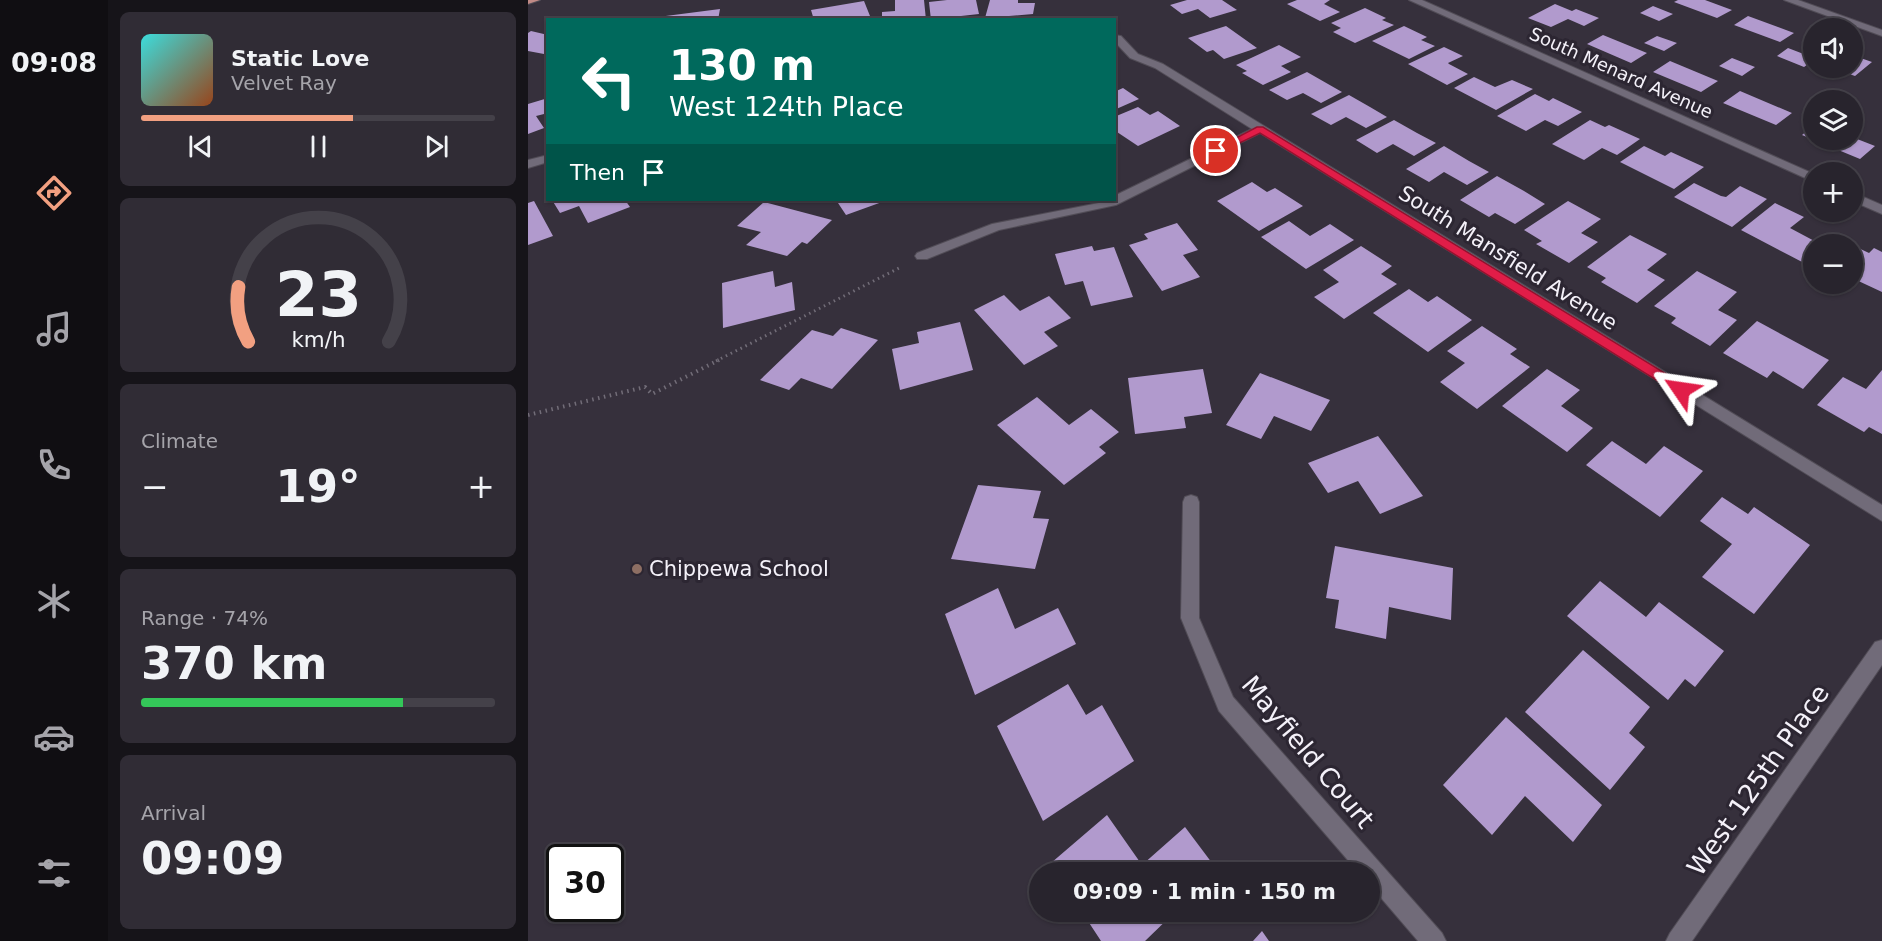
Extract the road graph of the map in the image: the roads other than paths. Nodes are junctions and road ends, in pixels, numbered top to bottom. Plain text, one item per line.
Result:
1 (535, 0) edge
2 (1414, 0) edge
3 (1789, 0) edge
4 (528, 1) edge
5 (1882, 33) edge
6 (1116, 38) edge
7 (1260, 129) junction
8 (546, 159) edge
9 (528, 164) edge
10 (1803, 174) edge
11 (1116, 199) edge
12 (1112, 201) edge
13 (1863, 201) edge
14 (1882, 210) edge
15 (922, 256) road end
16 (1191, 502) dead end
17 (1882, 514) edge
18 (1882, 649) edge
19 (1434, 941) edge
20 (1678, 941) edge

1 - 4 main road
2 - 10 street, South Menard Avenue
3 - 5 street
6 - 7 street, South Mansfield Avenue
7 - 11 street
7 - 17 street, South Mansfield Avenue
8 - 9 street
12 - 15 street
13 - 14 street
16 - 19 street, Mayfield Court
18 - 20 street, West 125th Place

